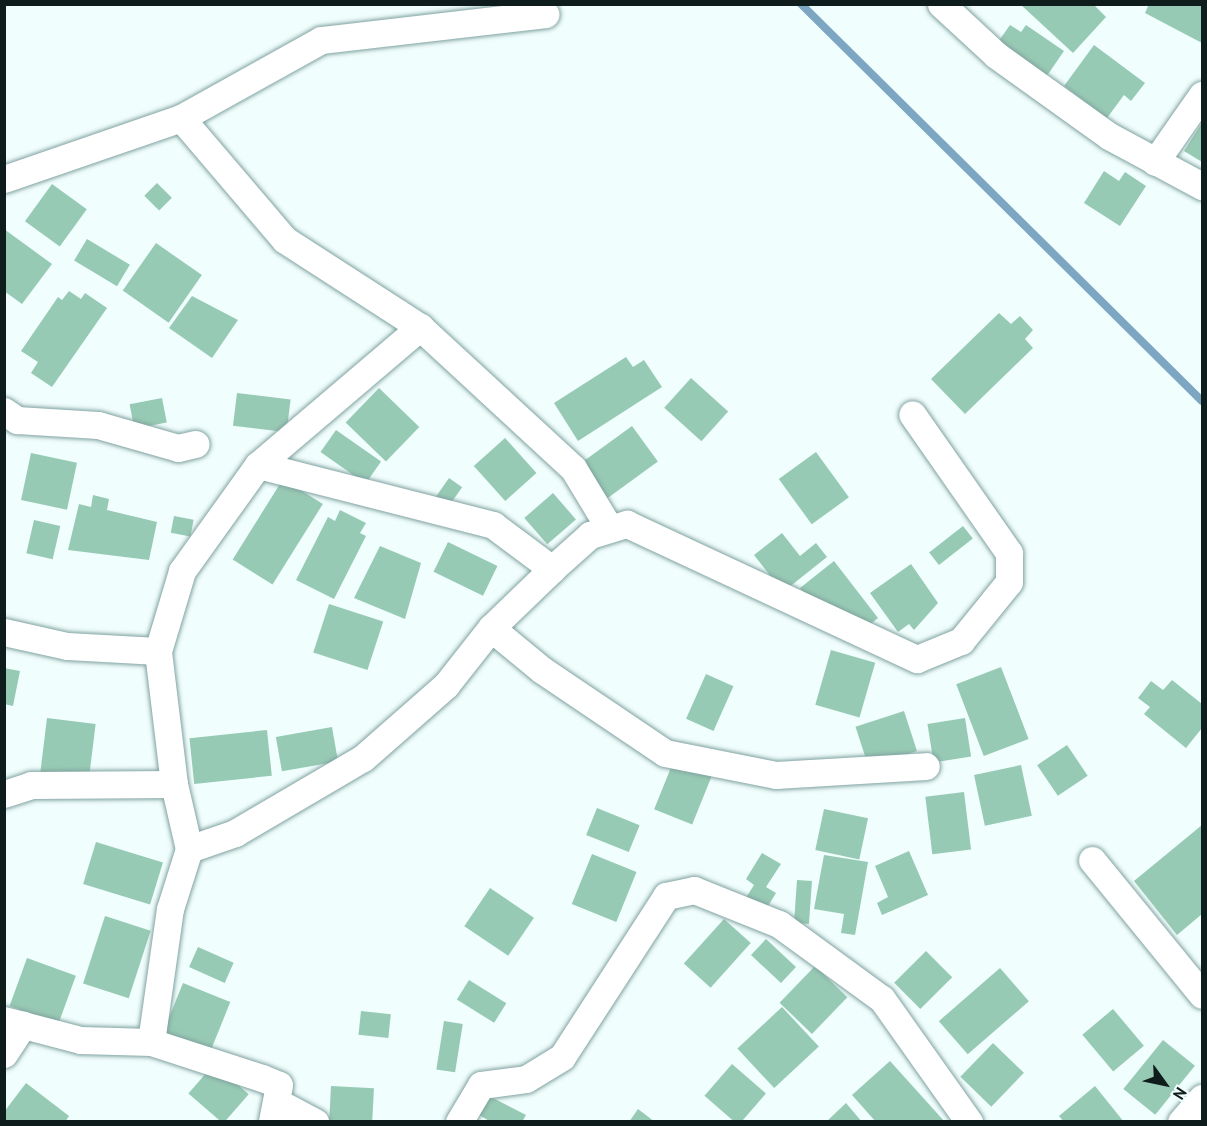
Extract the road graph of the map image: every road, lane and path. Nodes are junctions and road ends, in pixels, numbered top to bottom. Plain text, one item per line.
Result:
1 (941, 4) edge
2 (546, 14) dead end
3 (1203, 95) edge
4 (181, 118) junction
5 (1155, 162) junction
6 (4, 179) edge
7 (1203, 186) edge
8 (420, 327) junction
9 (4, 411) edge
10 (912, 414) dead end
11 (196, 444) dead end
12 (258, 465) junction
13 (610, 529) junction
14 (552, 569) junction
15 (490, 628) junction
16 (4, 632) edge
17 (158, 651) junction
18 (926, 766) dead end
19 (174, 784) junction
20 (4, 794) edge
21 (189, 849) junction
22 (1092, 860) dead end
23 (1203, 995) edge
24 (14, 1023) edge
25 (151, 1042) junction
26 (4, 1054) edge
27 (1203, 1098) edge
28 (276, 1112) edge
29 (315, 1122) edge
30 (459, 1122) edge
31 (969, 1122) edge
32 (1181, 1122) edge

1 - 5 street
2 - 4 street
3 - 5 street
4 - 6 street
4 - 8 street
5 - 7 street
8 - 12 street
8 - 13 street
9 - 11 street
10 - 13 street
12 - 14 street
12 - 17 street
13 - 14 street
14 - 15 street
15 - 18 street
15 - 21 street
16 - 17 street
17 - 19 street
19 - 20 street
19 - 21 street
21 - 25 street
22 - 23 street
24 - 25 street
24 - 26 street
25 - 28 street
27 - 32 street
28 - 29 street
30 - 31 street

